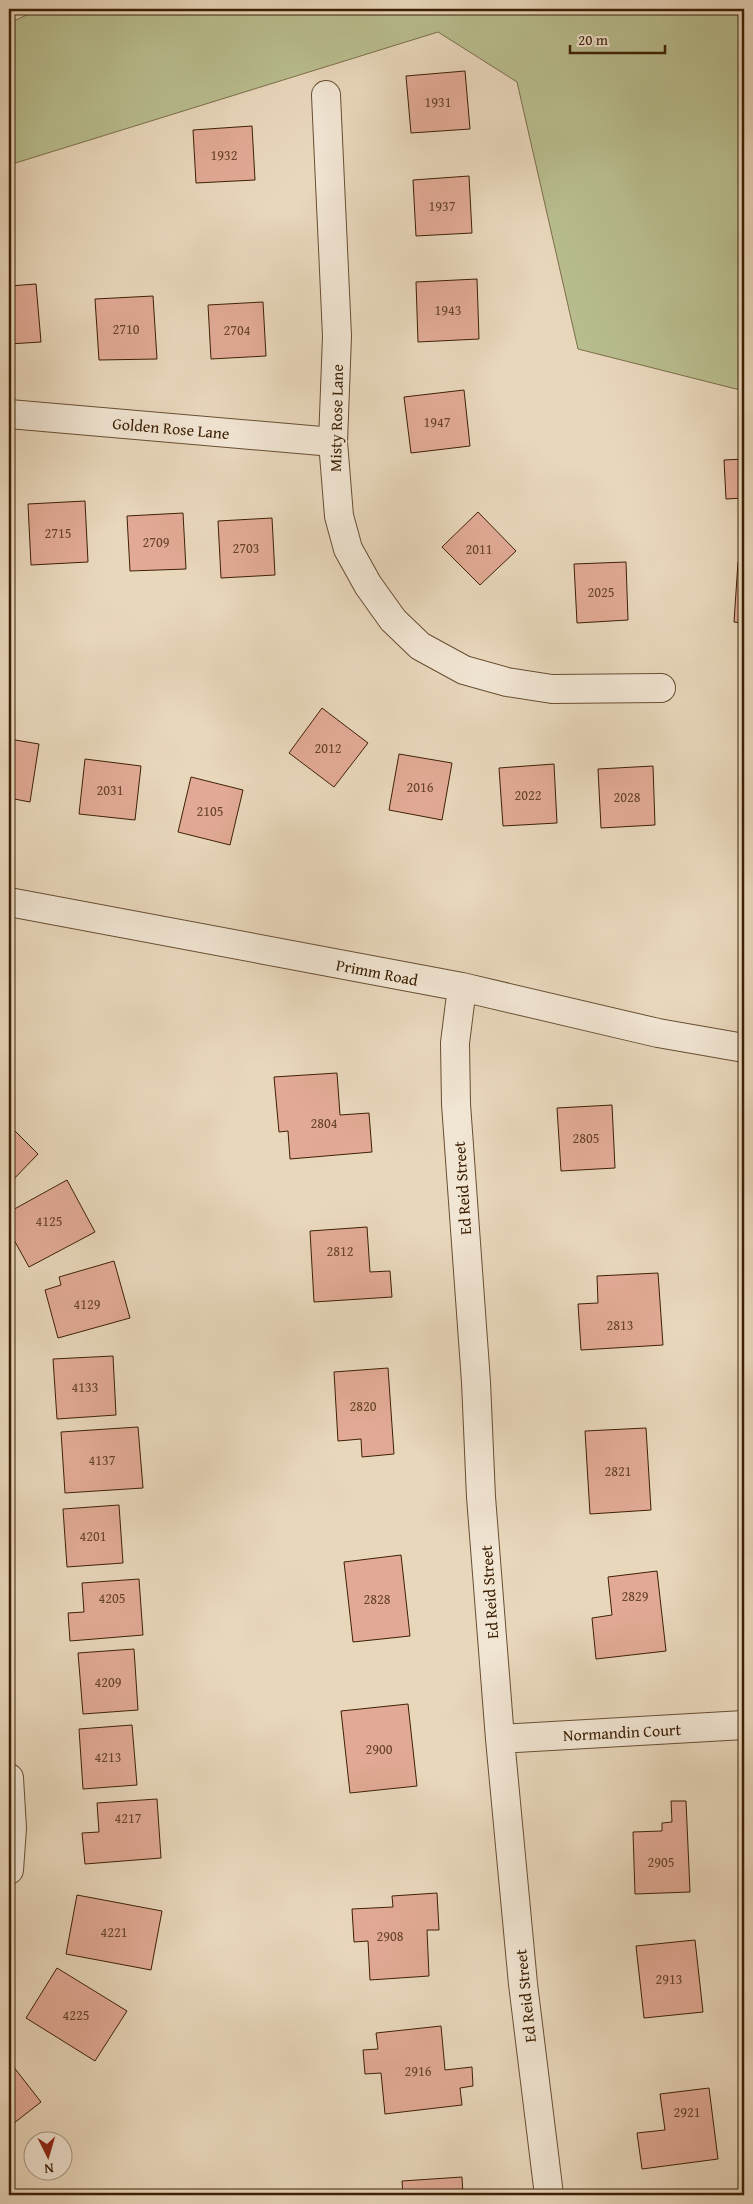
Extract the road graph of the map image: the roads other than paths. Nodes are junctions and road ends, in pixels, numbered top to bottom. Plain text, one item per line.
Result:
1 (326, 95) dead end
2 (9, 414) edge
3 (332, 442) junction
4 (661, 688) dead end
5 (9, 902) edge
6 (462, 988) junction
7 (744, 1048) edge
8 (744, 1726) edge
9 (500, 1739) junction
10 (9, 1778) edge
11 (9, 1870) edge
12 (549, 2195) edge

1 - 3 street, Misty Rose Lane
2 - 3 street, Golden Rose Lane
3 - 4 street, Misty Rose Lane
5 - 6 street, Primm Road
6 - 7 street, Primm Road
6 - 9 street, Ed Reid Street
8 - 9 street, Normandin Court
9 - 12 street, Ed Reid Street
10 - 11 street

